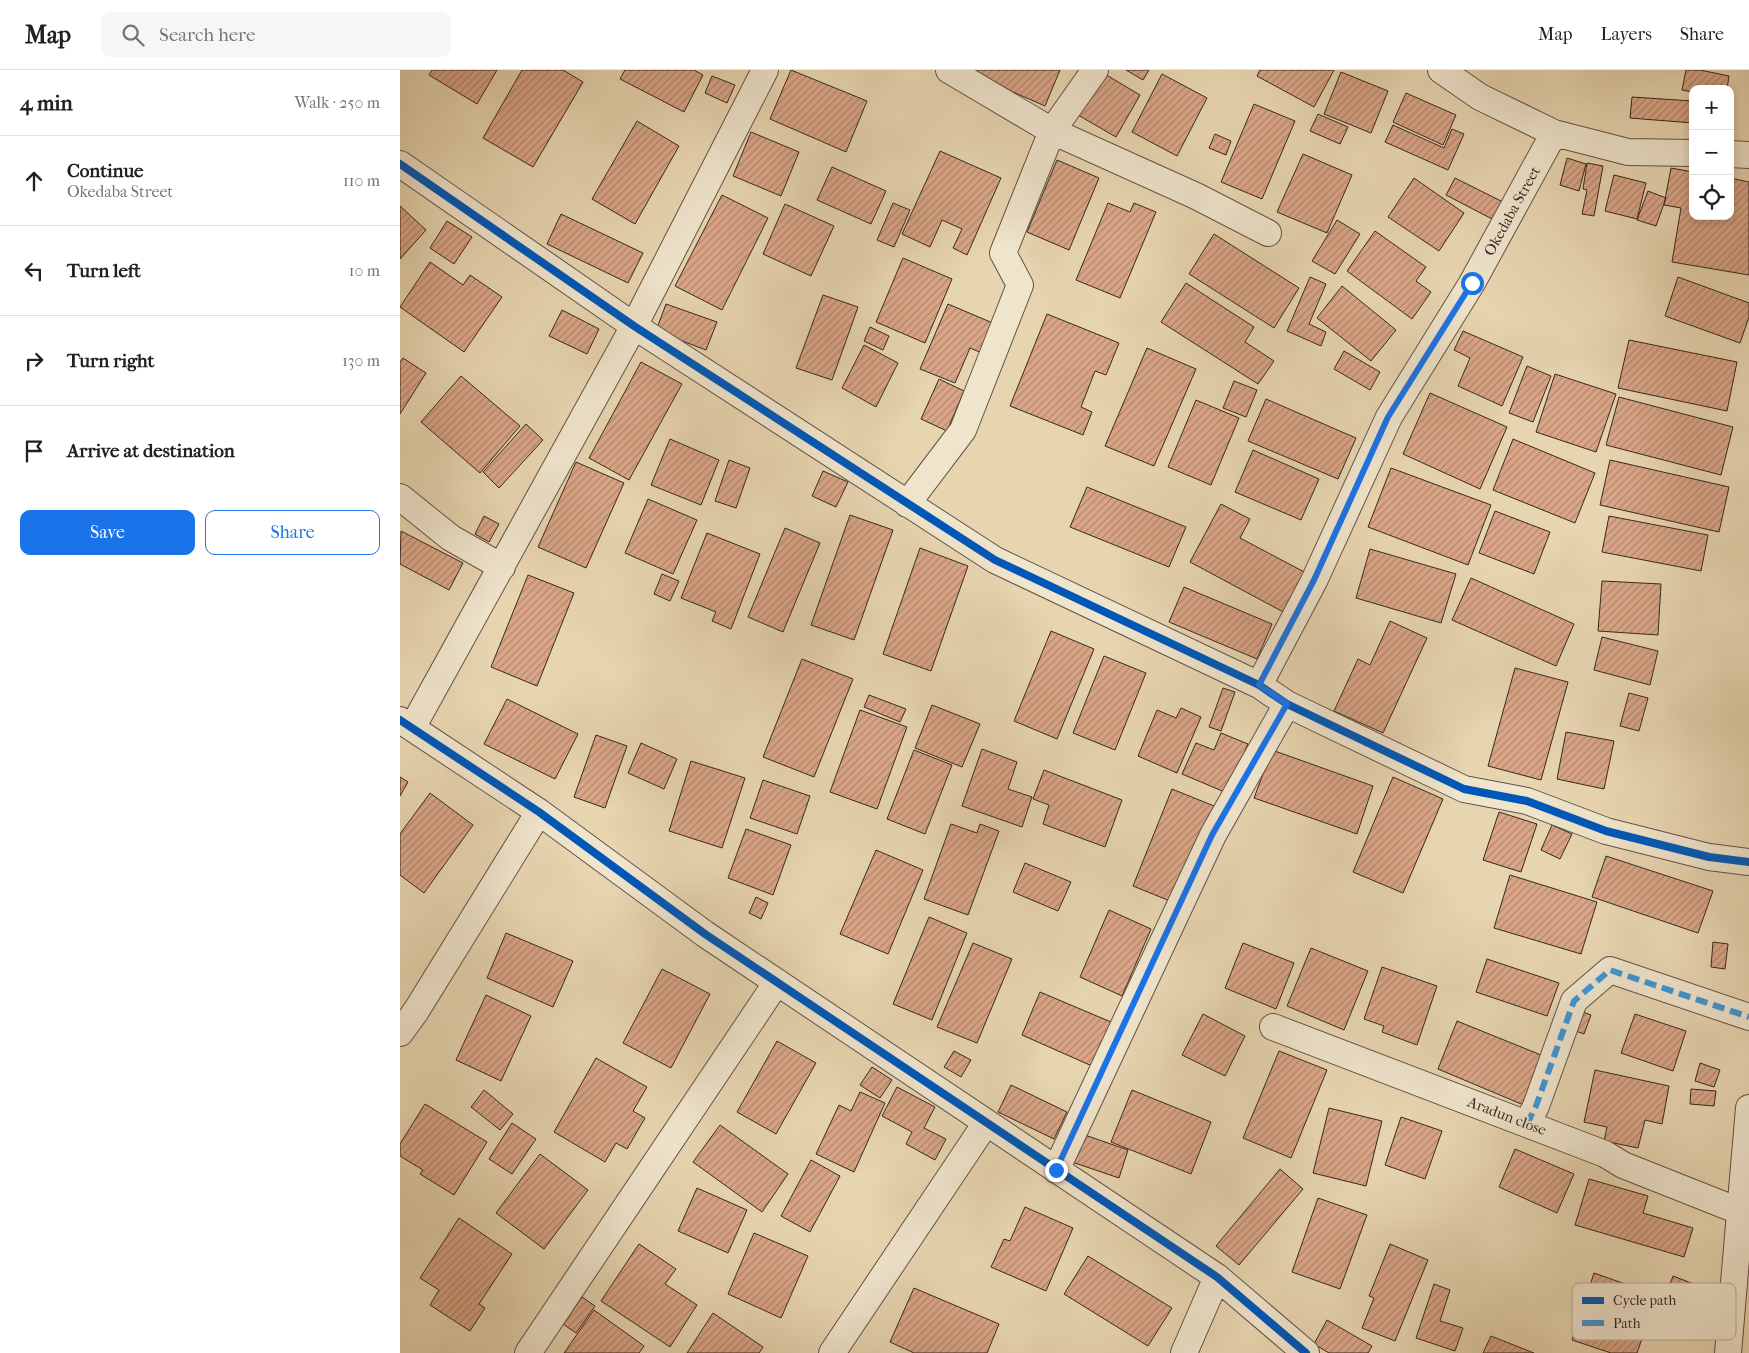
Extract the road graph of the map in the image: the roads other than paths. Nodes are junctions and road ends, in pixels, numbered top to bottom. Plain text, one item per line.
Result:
1 (765, 70) edge
2 (949, 70) edge
3 (1095, 70) edge
4 (1442, 70) edge
5 (1052, 131) junction
6 (1554, 133) junction
7 (1689, 153) edge
8 (1734, 154) edge
9 (1749, 155) edge
10 (400, 164) edge
11 (1268, 233) dead end
12 (634, 326) junction
13 (400, 498) edge
14 (907, 504) junction
15 (502, 567) junction
16 (1259, 685) junction
17 (1287, 704) junction
18 (406, 724) edge
19 (539, 812) junction
20 (1749, 862) edge
21 (777, 982) junction
22 (1749, 1017) edge
23 (1273, 1027) dead end
24 (400, 1033) edge
25 (1749, 1108) edge
26 (986, 1123) junction
27 (1528, 1124) junction
28 (1056, 1170) junction
29 (1739, 1211) junction
30 (1743, 1245) edge
31 (1217, 1277) junction
32 (1736, 1295) edge
33 (1730, 1340) edge
34 (528, 1353) edge
35 (832, 1353) edge
36 (1184, 1353) edge
37 (1306, 1353) edge
38 (1728, 1353) edge

1 - 12 street
2 - 5 street
3 - 5 street
4 - 6 street
5 - 11 street
5 - 14 street
6 - 7 street
6 - 16 street, Okedaba Street
8 - 9 street
10 - 12 street
12 - 14 street
12 - 15 street
13 - 15 street
14 - 16 street
15 - 18 street
16 - 17 street
17 - 20 street
17 - 28 street
18 - 19 street
19 - 21 street
19 - 24 street
21 - 26 street
21 - 34 street
22 - 27 street
23 - 27 street, Aradun close
25 - 29 street
26 - 28 street
26 - 35 street
27 - 29 street, Aradun close
28 - 31 street
29 - 30 street
30 - 32 street
31 - 36 street
31 - 37 street
33 - 38 street

